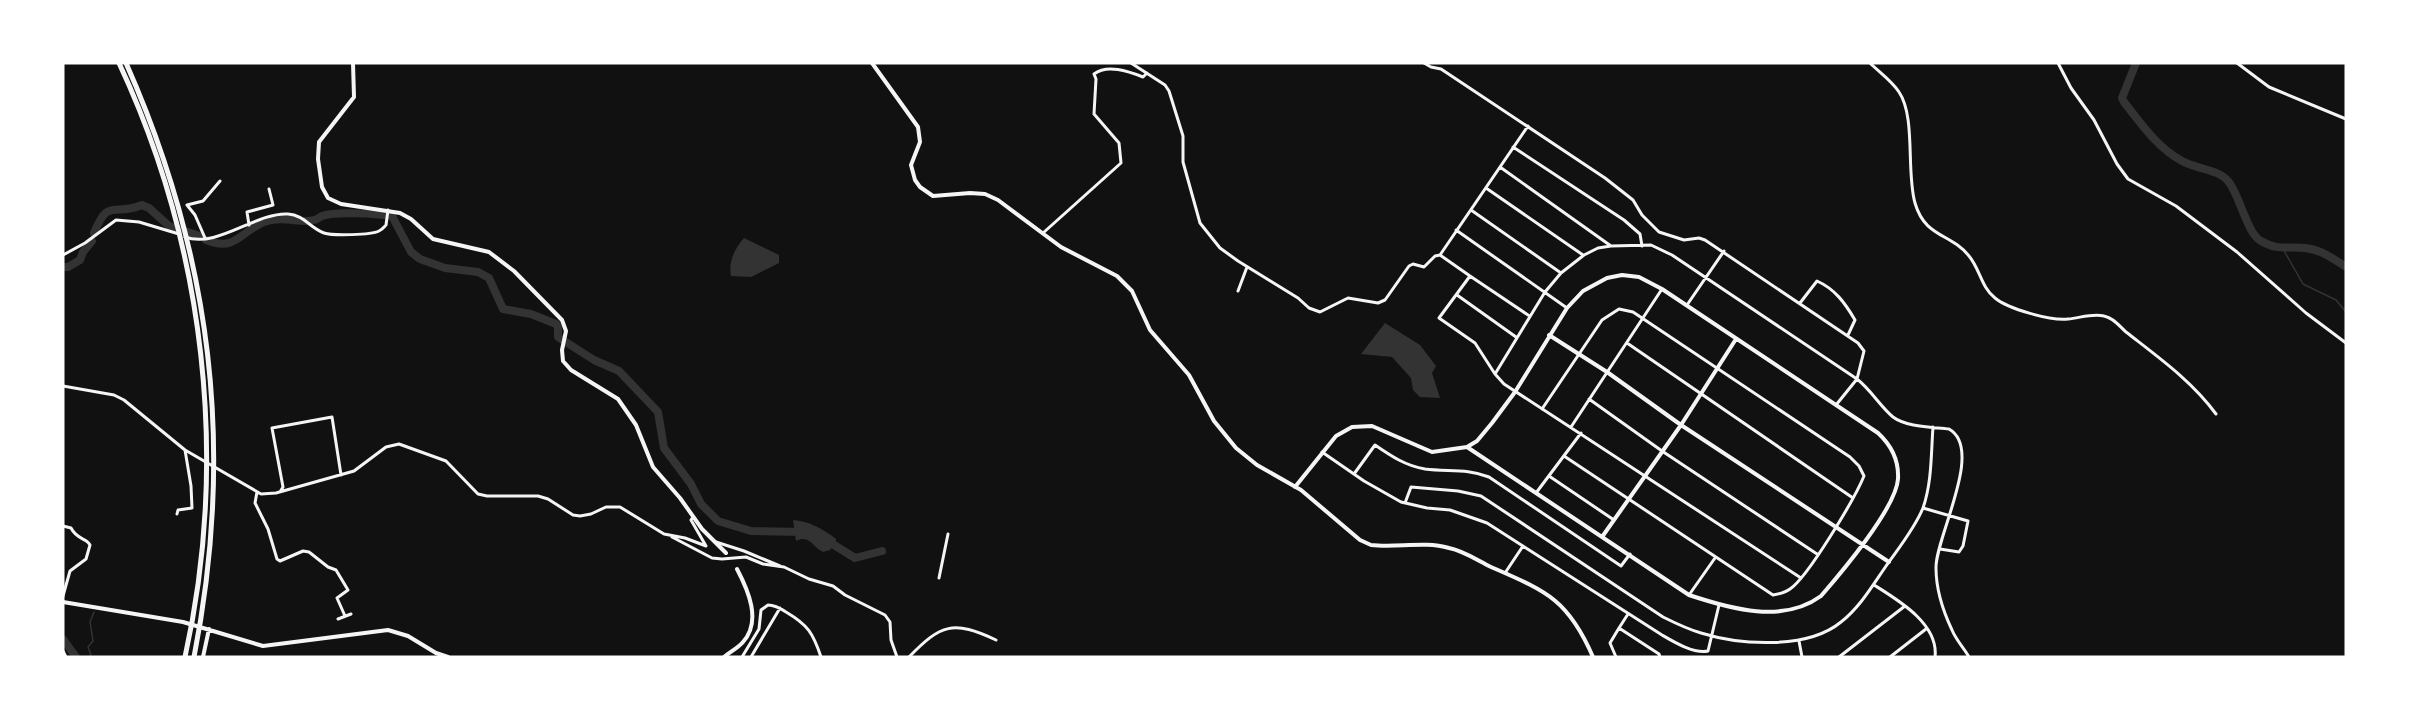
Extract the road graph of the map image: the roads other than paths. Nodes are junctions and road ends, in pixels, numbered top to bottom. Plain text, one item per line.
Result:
1 (119, 63) edge
2 (126, 63) edge
3 (353, 63) edge
4 (872, 63) edge
5 (1131, 63) edge
6 (1424, 63) edge
7 (1870, 63) edge
8 (2058, 63) edge
9 (2237, 63) edge
10 (1148, 73) junction
11 (2346, 119) edge
12 (1528, 126) junction
13 (1513, 147) junction
14 (158, 152) junction
15 (1500, 167) junction
16 (220, 182) dead end
17 (1486, 188) junction
18 (269, 189) dead end
19 (388, 210) junction
20 (1471, 210) junction
21 (249, 225) junction
22 (1456, 230) junction
23 (1043, 233) junction
24 (205, 238) junction
25 (1611, 246) junction
26 (1642, 246) junction
27 (1724, 251) junction
28 (63, 255) edge
29 (1440, 255) junction
30 (1584, 255) junction
31 (189, 258) junction
32 (1247, 267) junction
33 (1562, 273) junction
34 (1470, 276) junction
35 (1705, 277) junction
36 (1662, 289) junction
37 (1238, 291) dead end
38 (1545, 292) junction
39 (1457, 294) junction
40 (1800, 303) junction
41 (1686, 304) junction
42 (1567, 308) junction
43 (1529, 316) junction
44 (1643, 317) junction
45 (1549, 335) junction
46 (1848, 336) junction
47 (1516, 338) junction
48 (1737, 339) junction
49 (1627, 343) junction
50 (2346, 344) edge
51 (1579, 355) junction
52 (1718, 368) junction
53 (1607, 372) junction
54 (1495, 374) junction
55 (1857, 379) junction
56 (63, 386) edge
57 (1515, 392) junction
58 (1700, 394) junction
59 (1589, 399) junction
60 (1836, 405) junction
61 (1542, 409) junction
62 (2216, 414) dead end
63 (1681, 425) junction
64 (1571, 427) junction
65 (1933, 427) junction
66 (1581, 433) junction
67 (1467, 447) junction
68 (186, 450) junction
69 (1662, 451) junction
70 (1322, 452) junction
71 (1564, 456) junction
72 (1354, 474) junction
73 (341, 475) junction
74 (1549, 476) junction
75 (1645, 476) junction
76 (1295, 487) junction
77 (257, 492) junction
78 (280, 492) junction
79 (1536, 494) junction
80 (1630, 498) junction
81 (1853, 498) junction
82 (1405, 503) junction
83 (1923, 508) junction
84 (177, 514) dead end
85 (1949, 516) junction
86 (693, 517) junction
87 (1614, 520) junction
88 (63, 526) edge
89 (1836, 527) junction
90 (948, 534) dead end
91 (672, 537) junction
92 (1602, 537) junction
93 (714, 542) junction
94 (1523, 546) junction
95 (1861, 546) junction
96 (1940, 549) junction
97 (726, 553) dead end
98 (1630, 554) junction
99 (1817, 554) junction
100 (1715, 558) junction
101 (1889, 562) junction
102 (784, 567) junction
103 (737, 569) dead end
104 (1505, 573) junction
105 (939, 578) dead end
106 (1801, 578) junction
107 (1874, 585) junction
108 (1689, 595) junction
109 (63, 596) edge
110 (63, 602) edge
111 (1719, 605) junction
112 (1905, 606) junction
113 (780, 608) junction
114 (351, 614) dead end
115 (1628, 614) junction
116 (345, 616) junction
117 (338, 619) dead end
118 (1619, 628) junction
119 (209, 629) junction
120 (1926, 629) junction
121 (1710, 635) junction
122 (996, 640) dead end
123 (1799, 640) junction
124 (63, 651) edge
125 (66, 657) edge
126 (185, 657) edge
127 (194, 657) edge
128 (203, 657) edge
129 (448, 657) edge
130 (724, 657) edge
131 (742, 657) edge
132 (751, 657) edge
133 (821, 657) edge
134 (897, 657) edge
135 (909, 657) edge
136 (1593, 657) edge
137 (1616, 657) edge
138 (1660, 657) edge
139 (1802, 657) edge
140 (1839, 657) edge
141 (1890, 657) edge
142 (1935, 657) edge
143 (1970, 657) edge

1 - 14 highway
2 - 14 highway
3 - 19 street
4 - 23 street
5 - 10 street
6 - 12 street
7 - 62 street
8 - 50 street
9 - 11 street
10 - 23 street
10 - 32 street
12 - 13 street
12 - 27 street
13 - 15 street
13 - 26 street
14 - 31 highway
15 - 17 street
15 - 25 street
16 - 24 street
17 - 20 street
17 - 30 street
18 - 21 street
19 - 21 street
19 - 86 street
20 - 22 street
20 - 33 street
21 - 24 street
22 - 29 street
22 - 38 street
23 - 76 street
24 - 28 street
25 - 26 street
25 - 30 street
26 - 35 street
27 - 35 street
27 - 40 street
29 - 32 street
29 - 34 street
30 - 33 street
31 - 126 highway
31 - 127 highway
32 - 37 street
33 - 38 street
34 - 39 street
34 - 43 street
35 - 41 street
35 - 55 street
36 - 41 street
36 - 42 street
36 - 44 street
38 - 42 street
38 - 43 street
39 - 47 street
39 - 54 street
40 - 46 street
40 - 46 street
41 - 48 street
42 - 45 street
43 - 47 street
44 - 49 street
44 - 51 street
44 - 52 street
45 - 51 street
45 - 57 street
46 - 55 street
47 - 54 street
48 - 52 street
48 - 60 street
49 - 53 street
49 - 58 street
51 - 53 street
51 - 61 street
52 - 58 street
52 - 81 street
53 - 59 street
53 - 63 street
54 - 57 street
55 - 60 street
55 - 65 street
56 - 68 street
57 - 61 street
57 - 67 street
58 - 63 street
58 - 81 street
59 - 64 street
59 - 69 street
60 - 95 street
61 - 64 street
63 - 69 street
63 - 89 street
64 - 66 street
65 - 83 street
65 - 85 street
66 - 71 street
66 - 75 street
67 - 70 street
67 - 79 street
68 - 77 street
68 - 84 street
69 - 75 street
69 - 99 street
70 - 72 street
70 - 76 street
71 - 74 street
71 - 80 street
72 - 82 street
72 - 98 street
73 - 78 street
73 - 78 street
73 - 91 street
74 - 79 street
74 - 87 street
75 - 80 street
75 - 106 street
76 - 104 street
77 - 78 street
77 - 116 street
79 - 92 street
80 - 87 street
80 - 100 street
81 - 89 street
82 - 94 street
82 - 121 street
83 - 85 street
83 - 101 street
85 - 96 street
85 - 96 street
86 - 91 street
86 - 93 street
87 - 92 street
88 - 109 street
89 - 95 street
89 - 99 street
90 - 105 street
91 - 102 street
92 - 98 street
93 - 97 street
93 - 102 street
94 - 104 street
94 - 115 street
95 - 101 street
95 - 111 street
96 - 143 street
98 - 108 street
99 - 106 street
100 - 106 street
100 - 108 street
101 - 107 street
102 - 134 street
103 - 130 street
104 - 136 street
107 - 112 street
107 - 123 street
108 - 111 street
110 - 119 street
111 - 121 street
112 - 120 street
112 - 140 street
113 - 131 street
113 - 132 street
113 - 133 street
114 - 116 street
115 - 118 street
115 - 121 street
116 - 117 street
118 - 137 street
118 - 138 street
119 - 128 street
119 - 129 street
120 - 141 street
120 - 142 street
121 - 123 street
122 - 135 street
123 - 139 street
124 - 125 street

